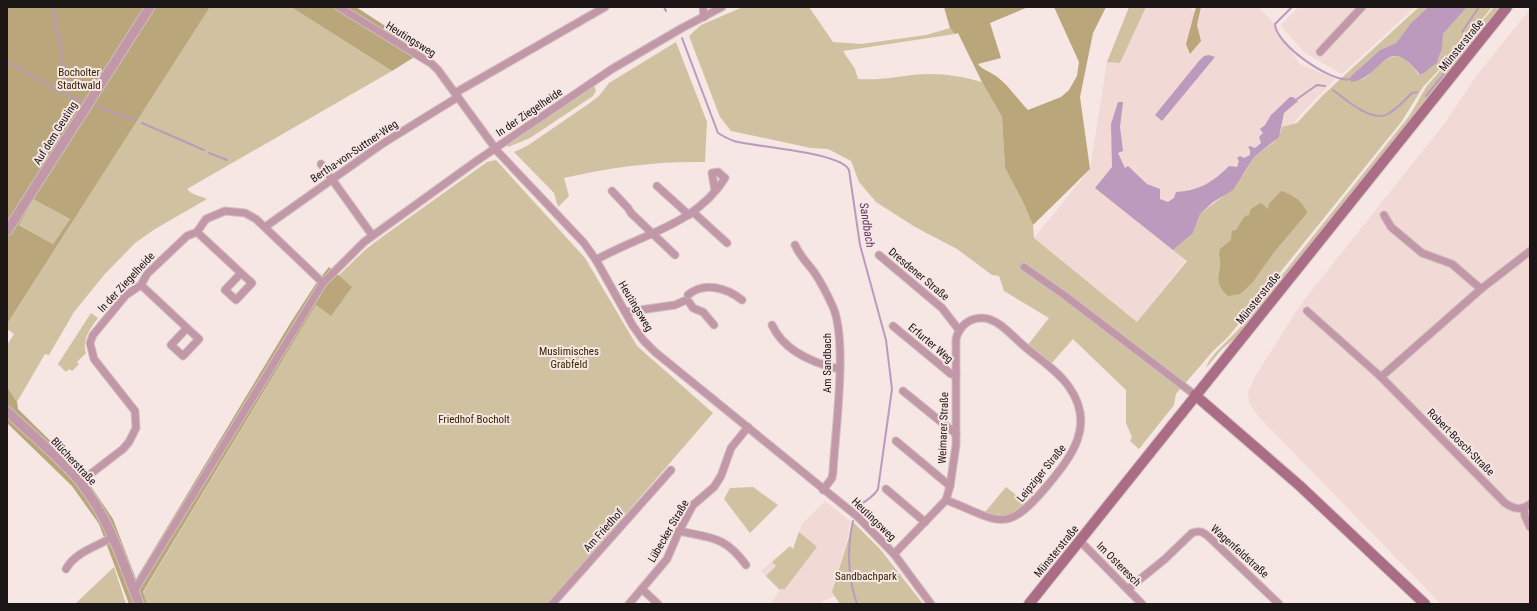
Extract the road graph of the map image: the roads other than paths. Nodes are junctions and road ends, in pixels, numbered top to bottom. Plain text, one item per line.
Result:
1 (150, 7) edge
2 (339, 7) edge
3 (605, 7) edge
4 (703, 7) edge
5 (722, 7) edge
6 (1362, 7) edge
7 (1507, 7) edge
8 (704, 17) junction
9 (1320, 52) dead end
10 (457, 95) junction
11 (495, 148) junction
12 (322, 164) dead end
13 (332, 179) junction
14 (657, 186) dead end
15 (612, 191) dead end
16 (715, 191) dead end
17 (691, 214) junction
18 (1384, 215) dead end
19 (265, 226) junction
20 (7, 231) edge
21 (197, 232) junction
22 (652, 234) junction
23 (372, 236) junction
24 (726, 243) dead end
25 (795, 245) dead end
26 (1530, 251) edge
27 (879, 255) dead end
28 (675, 256) dead end
29 (596, 260) junction
30 (1024, 267) dead end
31 (241, 273) dead end
32 (323, 283) junction
33 (141, 285) junction
34 (1481, 289) junction
35 (687, 300) junction
36 (742, 300) dead end
37 (1307, 311) dead end
38 (626, 312) junction
39 (714, 325) dead end
40 (772, 325) dead end
41 (893, 326) dead end
42 (187, 328) dead end
43 (959, 330) junction
44 (839, 369) junction
45 (956, 375) junction
46 (1381, 377) junction
47 (903, 391) dead end
48 (1195, 395) junction
49 (7, 411) edge
50 (748, 427) junction
51 (956, 434) junction
52 (896, 441) dead end
53 (671, 470) dead end
54 (80, 482) junction
55 (950, 486) junction
56 (886, 489) dead end
57 (823, 490) junction
58 (946, 500) junction
59 (1527, 507) edge
60 (925, 522) junction
61 (1530, 527) edge
62 (679, 531) junction
63 (113, 537) junction
64 (1080, 541) junction
65 (894, 554) junction
66 (746, 565) dead end
67 (66, 568) dead end
68 (1128, 589) junction
69 (642, 590) junction
70 (134, 591) junction
71 (139, 604) edge
72 (552, 604) edge
73 (629, 604) edge
74 (658, 604) edge
75 (931, 604) edge
76 (1029, 604) edge
77 (1142, 604) edge
78 (1279, 604) edge
79 (1425, 604) edge

1 - 20 street, Auf dem Geuting
2 - 10 street, Heutingsweg
3 - 10 street, Bertha-von-Suttner-Weg
4 - 8 street
5 - 8 street, In der Ziegelheide
6 - 9 street
7 - 48 main road, Münsterstraße
8 - 11 street, In der Ziegelheide
10 - 11 street, Heutingsweg
10 - 13 street, Bertha-von-Suttner-Weg
11 - 23 street, In der Ziegelheide
11 - 29 street, Heutingsweg
12 - 13 street
13 - 19 street, Bertha-von-Suttner-Weg
13 - 23 street
14 - 17 street
15 - 22 street
16 - 17 street
17 - 22 street
17 - 24 street
18 - 34 street
19 - 21 street, In der Ziegelheide
19 - 32 street, In der Ziegelheide
21 - 31 street
21 - 33 street, In der Ziegelheide
22 - 28 street
22 - 29 street
23 - 32 street, In der Ziegelheide
25 - 44 street, Am Sandbach
26 - 34 street
27 - 43 street, Dresdener Straße
29 - 38 street, Heutingsweg
30 - 48 street
32 - 70 street, In der Ziegelheide
33 - 42 street
33 - 54 street, In der Ziegelheide
34 - 46 street
35 - 36 street
35 - 38 street
35 - 39 street
37 - 46 street, Robert-Bosch-Straße
38 - 50 street, Heutingsweg
40 - 44 street
41 - 45 street, Erfurter Weg
43 - 45 street, Weimarer Straße
43 - 58 street, Leipziger Straße
44 - 57 street, Am Sandbach
45 - 51 street, Weimarer Straße
46 - 59 street, Robert-Bosch-Straße
47 - 51 street
48 - 64 main road, Münsterstraße
48 - 79 main road
49 - 54 street, Blücherstraße
50 - 57 street, Heutingsweg
50 - 62 street, Lübecker Straße
51 - 55 street, Weimarer Straße
52 - 55 street
53 - 72 street, Am Friedhof
54 - 63 street, Blücherstraße
55 - 58 street, Weimarer Straße
56 - 60 street
57 - 65 street, Heutingsweg
58 - 60 street, Weimarer Straße
59 - 61 street
60 - 65 street, Weimarer Straße
62 - 66 street
62 - 69 street, Lübecker Straße
63 - 67 street
63 - 70 street, Blücherstraße
64 - 68 street, Im Osteresch
64 - 76 main road, Münsterstraße
65 - 75 street, Heutingsweg
68 - 77 street, Im Osteresch
68 - 78 street, Wagenfeldstraße
69 - 73 street, Lübecker Straße
69 - 74 street
70 - 71 street, Blücherstraße

